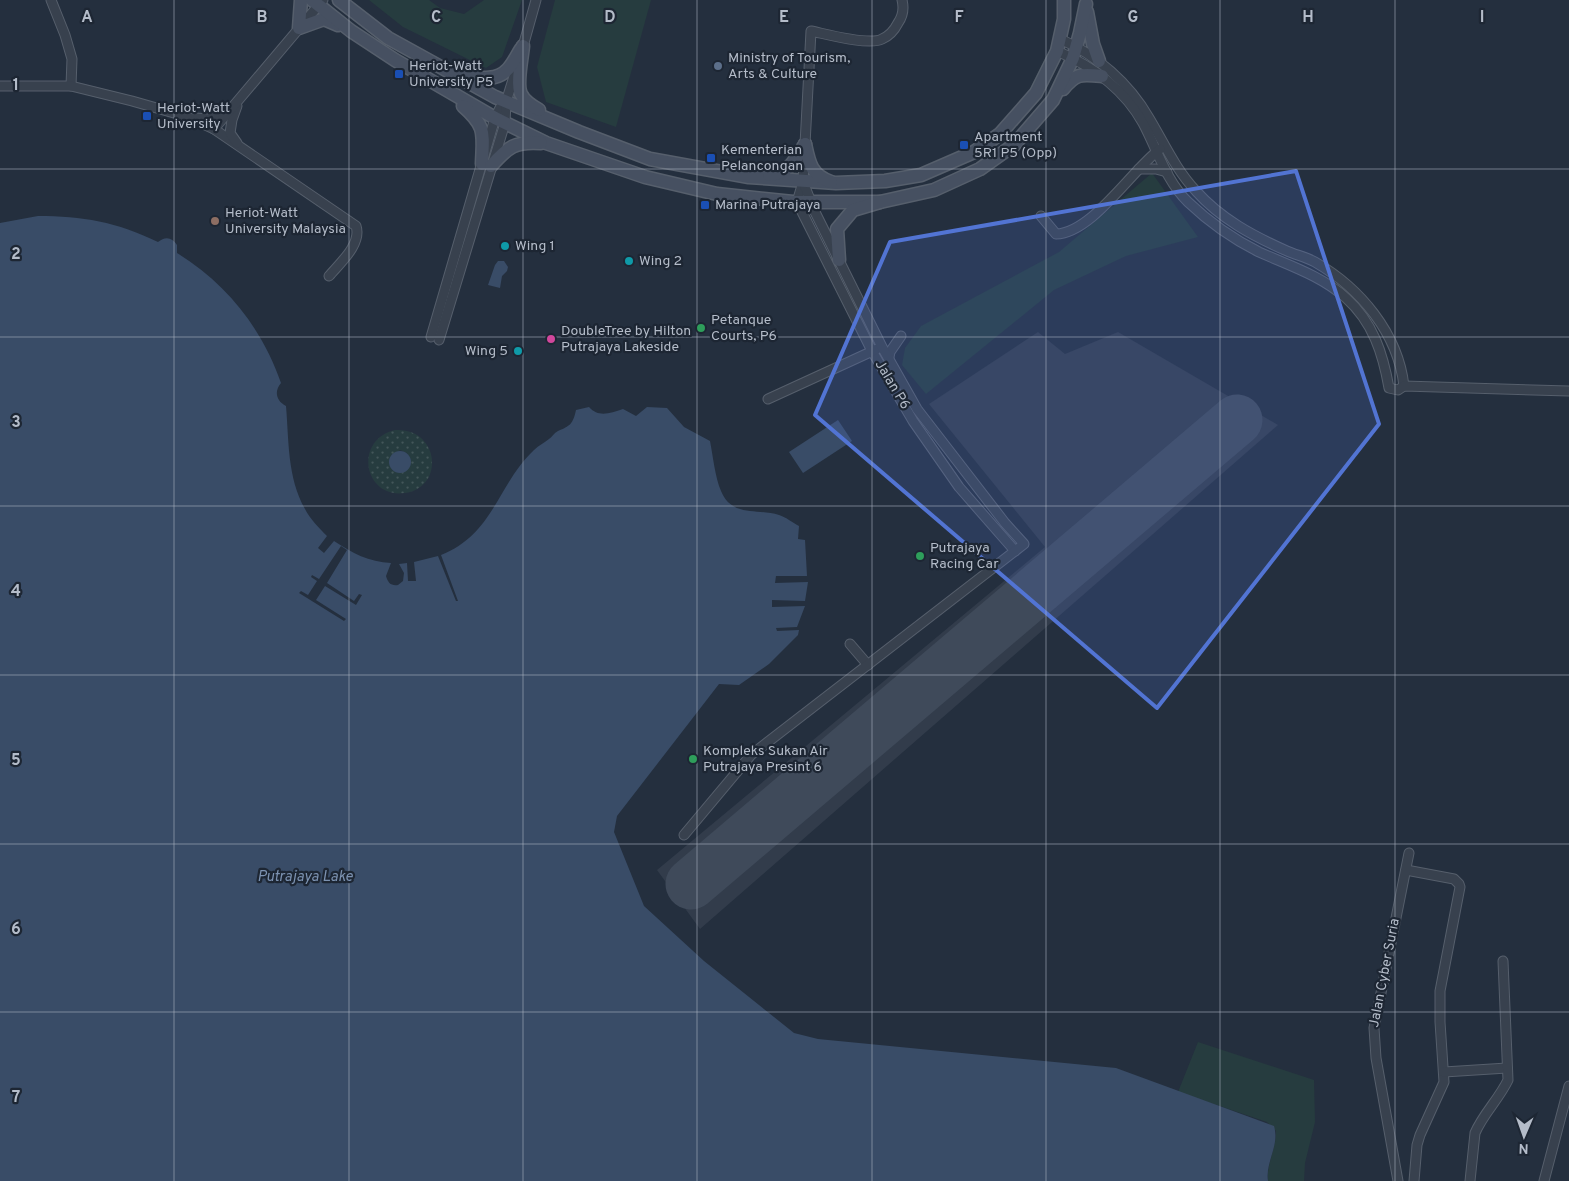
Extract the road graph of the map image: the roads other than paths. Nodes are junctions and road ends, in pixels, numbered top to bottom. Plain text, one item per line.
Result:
1 (51, 0) edge
2 (301, 0) edge
3 (339, 0) edge
4 (536, 0) edge
5 (902, 0) edge
6 (1064, 0) edge
7 (318, 2) edge
8 (1086, 2) edge
9 (299, 28) junction
10 (352, 31) junction
11 (1059, 45) junction
12 (523, 46) junction
13 (1075, 52) junction
14 (1099, 61) junction
15 (450, 73) junction
16 (1102, 76) junction
17 (0, 86) edge
18 (70, 86) junction
19 (443, 90) junction
20 (1053, 100) junction
21 (238, 101) junction
22 (506, 102) junction
23 (188, 117) junction
24 (500, 120) junction
25 (214, 129) junction
26 (579, 132) junction
27 (546, 143) junction
28 (805, 144) junction
29 (242, 149) junction
30 (1160, 149) junction
31 (487, 165) junction
32 (1139, 169) junction
33 (1168, 172) junction
34 (749, 177) junction
35 (804, 182) junction
36 (836, 183) junction
37 (804, 202) junction
38 (880, 202) junction
39 (1041, 216) dead end
40 (839, 260) junction
41 (329, 276) dead end
42 (877, 336) junction
43 (435, 338) dead end
44 (882, 347) junction
45 (872, 351) junction
46 (889, 357) junction
47 (1404, 386) junction
48 (1569, 392) edge
49 (768, 399) dead end
50 (1015, 551) junction
51 (850, 644) dead end
52 (868, 665) junction
53 (684, 835) dead end
54 (1410, 853) dead end
55 (1406, 870) junction
56 (1503, 961) dead end
57 (1507, 1068) junction
58 (1444, 1072) junction
59 (1569, 1086) edge
60 (1398, 1181) edge
61 (1414, 1181) edge
62 (1470, 1181) edge
63 (1544, 1181) edge

1 - 18 street
2 - 9 street
3 - 15 street
4 - 12 street
5 - 28 street
6 - 11 street
7 - 9 street
7 - 10 street
8 - 13 street
8 - 14 street
9 - 10 street
9 - 21 street
10 - 19 street
11 - 13 street
11 - 36 street
12 - 15 street
12 - 22 street
12 - 26 street
13 - 14 street
13 - 16 street
13 - 20 street
14 - 30 street
15 - 22 street
16 - 20 street
16 - 30 street
17 - 18 street
18 - 23 street
19 - 24 street
19 - 31 street
20 - 38 street
21 - 23 street
21 - 25 street
21 - 29 street
22 - 24 street
22 - 26 street
23 - 25 street
24 - 27 street
24 - 31 street
25 - 29 street
26 - 34 street
27 - 31 street
27 - 37 street
28 - 34 street
28 - 35 street
28 - 36 street
29 - 41 street
30 - 32 street
30 - 33 street
30 - 47 street
31 - 43 street
32 - 33 street
32 - 39 street
33 - 47 street
34 - 35 street
35 - 36 street
35 - 37 street
37 - 38 street
37 - 40 street, Jalan P6
37 - 45 street, Jalan P6
38 - 40 street
40 - 42 street, Jalan P6
42 - 44 street, Jalan P6
42 - 46 street
44 - 45 street
44 - 46 street, Jalan P6
45 - 49 street
45 - 50 street, Jalan P6
46 - 50 street, Jalan P6
47 - 48 street
50 - 52 street
51 - 52 street
52 - 53 street
54 - 55 street, Jalan Cyber Suria
55 - 58 street
55 - 60 street, Jalan Cyber Suria
56 - 57 street
57 - 58 street
57 - 62 street
58 - 61 street
59 - 63 street

